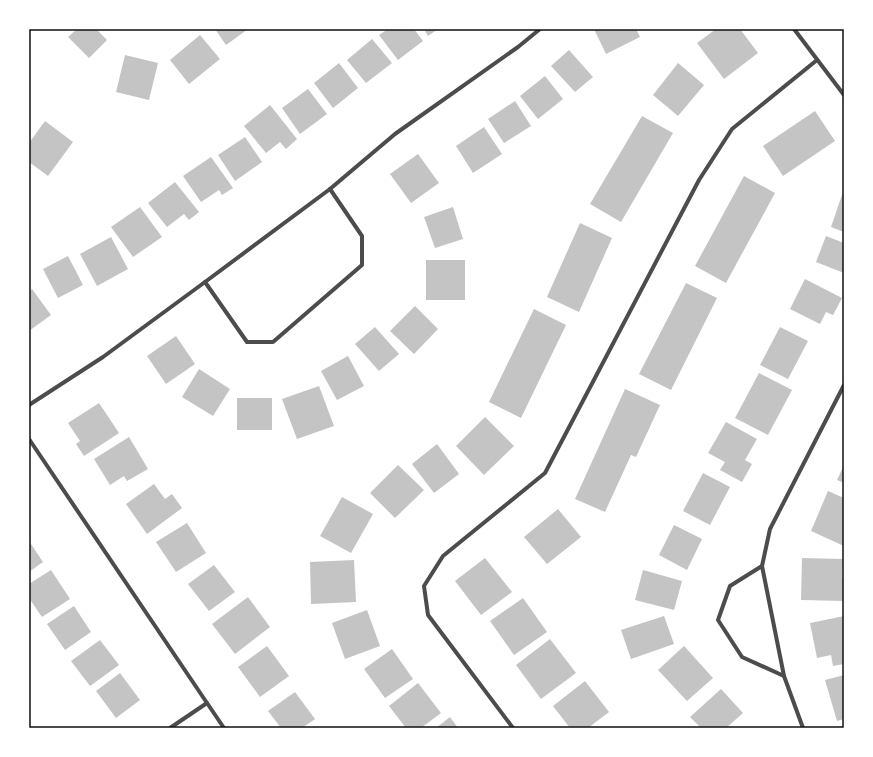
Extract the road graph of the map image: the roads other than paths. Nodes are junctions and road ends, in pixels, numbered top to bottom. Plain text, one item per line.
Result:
1 (540, 29) edge
2 (794, 29) edge
3 (818, 60) junction
4 (844, 95) edge
5 (330, 189) junction
6 (205, 282) junction
7 (844, 385) edge
8 (29, 405) edge
9 (29, 440) edge
10 (762, 566) junction
11 (784, 676) junction
12 (207, 703) junction
13 (170, 728) edge
14 (224, 728) edge
15 (513, 728) edge
16 (803, 728) edge

1 - 5 street
2 - 3 street
3 - 4 street
3 - 15 street
5 - 6 street
5 - 6 street
6 - 8 street
7 - 10 street
9 - 12 street
10 - 11 street
10 - 11 street
11 - 16 street
12 - 13 street
12 - 14 street

